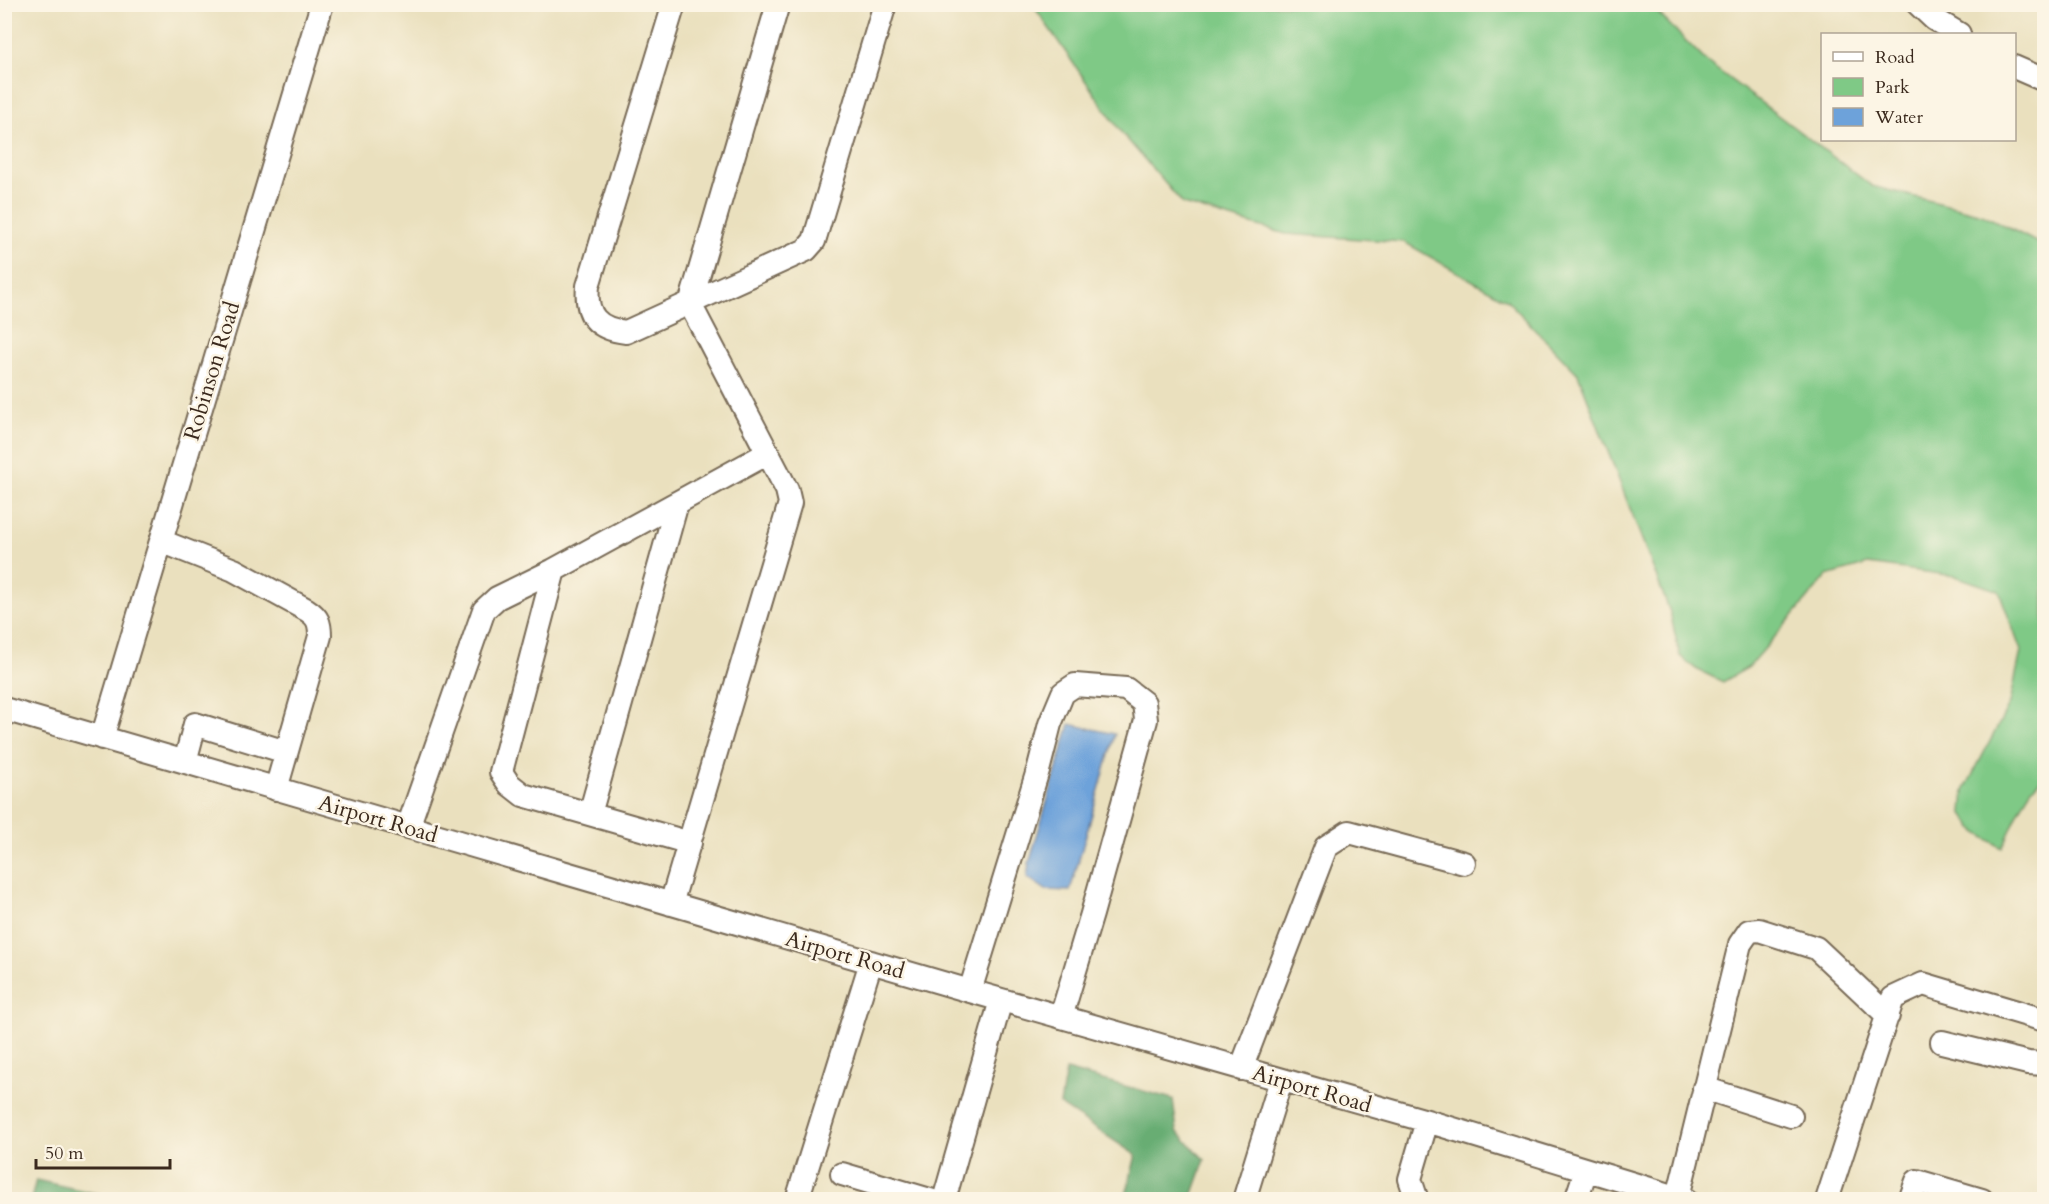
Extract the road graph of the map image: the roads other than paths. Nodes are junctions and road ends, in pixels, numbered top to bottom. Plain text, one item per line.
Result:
1 (321, 4) edge
2 (674, 4) edge
3 (778, 4) edge
4 (885, 4) edge
5 (1918, 4) edge
6 (1957, 33) edge
7 (2016, 68) edge
8 (2044, 80) edge
9 (690, 304) junction
10 (768, 453) junction
11 (677, 503) junction
12 (161, 541) junction
13 (554, 570) junction
14 (4, 709) edge
15 (102, 738) junction
16 (286, 752) junction
17 (184, 762) junction
18 (276, 789) junction
19 (590, 814) junction
20 (408, 827) junction
21 (690, 843) junction
22 (1464, 863) dead end
23 (671, 904) junction
24 (870, 962) junction
25 (970, 991) junction
26 (1001, 1000) junction
27 (1888, 1016) junction
28 (1060, 1017) junction
29 (2044, 1020) edge
30 (1942, 1042) dead end
31 (2044, 1064) edge
32 (1241, 1069) junction
33 (1281, 1080) junction
34 (1704, 1088) junction
35 (1791, 1116) dead end
36 (1427, 1121) junction
37 (1586, 1170) junction
38 (842, 1174) dead end
39 (1682, 1198) edge
40 (797, 1200) edge
41 (930, 1200) edge
42 (944, 1200) edge
43 (1244, 1200) edge
44 (1417, 1200) edge
45 (1576, 1200) edge
46 (1827, 1200) edge
47 (1910, 1200) edge
48 (1982, 1200) edge

1 - 12 street, Robinson Road
2 - 9 street
3 - 9 street
4 - 9 street
5 - 6 street
7 - 8 street
9 - 10 street
10 - 11 street
10 - 21 street
11 - 13 street
11 - 19 street
12 - 15 street, Robinson Road
12 - 16 street
13 - 19 street
13 - 20 street
14 - 15 street, Airport Road
15 - 17 street, Airport Road
16 - 17 street
16 - 18 street
17 - 18 street, Airport Road
18 - 20 street, Airport Road
19 - 21 street
20 - 23 street, Airport Road
21 - 23 street
22 - 32 street
23 - 24 street, Airport Road
24 - 25 street, Airport Road
24 - 40 street
25 - 26 street, Airport Road
25 - 28 street
26 - 28 street, Airport Road
26 - 42 street
27 - 29 street
27 - 34 street
27 - 46 street
28 - 32 street, Airport Road
30 - 31 street
32 - 33 street, Airport Road
33 - 36 street, Airport Road
33 - 43 street
34 - 35 street
34 - 39 street
36 - 37 street, Airport Road
36 - 44 street
37 - 39 street, Airport Road
37 - 45 street
38 - 41 street
47 - 48 street

